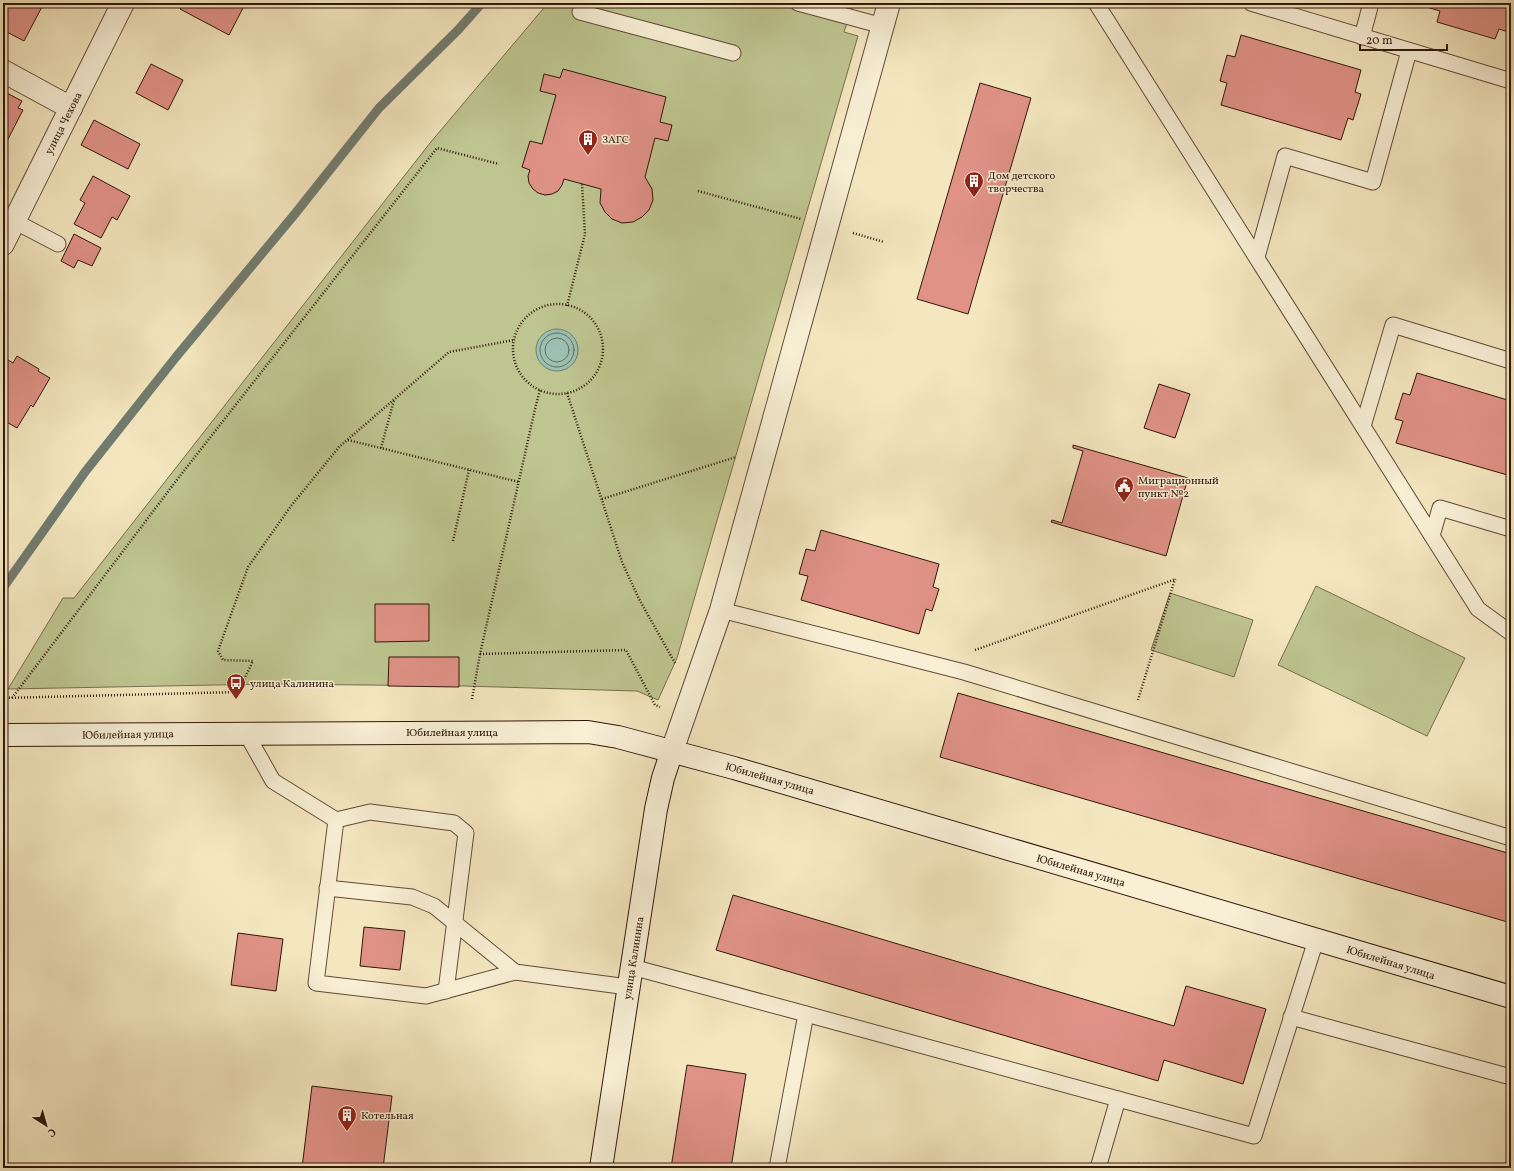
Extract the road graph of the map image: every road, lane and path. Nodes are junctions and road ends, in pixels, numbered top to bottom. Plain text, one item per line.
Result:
1 (123, 3) edge
2 (798, 3) edge
3 (889, 3) edge
4 (1096, 3) edge
5 (1251, 3) edge
6 (1371, 3) edge
7 (580, 12) dead end
8 (883, 26) junction
9 (1362, 37) junction
10 (1409, 51) junction
11 (733, 53) dead end
12 (3, 71) edge
13 (1511, 81) edge
14 (71, 108) junction
15 (499, 164) dead end
16 (582, 184) dead end
17 (698, 191) dead end
18 (14, 221) junction
19 (828, 226) junction
20 (884, 242) dead end
21 (3, 244) edge
22 (58, 244) dead end
23 (1257, 258) junction
24 (567, 306) junction
25 (514, 340) junction
26 (1511, 361) edge
27 (540, 390) junction
28 (567, 393) junction
29 (394, 400) junction
30 (1363, 426) junction
31 (347, 440) junction
32 (381, 448) junction
33 (763, 458) junction
34 (469, 470) junction
35 (519, 482) junction
36 (602, 499) junction
37 (1511, 530) edge
38 (1432, 536) junction
39 (453, 541) dead end
40 (722, 610) junction
41 (1511, 633) edge
42 (972, 651) dead end
43 (480, 654) junction
44 (678, 668) dead end
45 (3, 698) edge
46 (11, 698) junction
47 (472, 700) dead end
48 (663, 700) dead end
49 (660, 707) junction
50 (685, 714) junction
51 (1130, 723) junction
52 (246, 733) junction
53 (3, 735) edge
54 (672, 751) junction
55 (336, 820) junction
56 (1511, 838) edge
57 (327, 888) junction
58 (454, 923) junction
59 (1316, 940) junction
60 (515, 972) junction
61 (630, 977) junction
62 (446, 991) junction
63 (1511, 997) edge
64 (806, 1014) junction
65 (1291, 1017) junction
66 (1511, 1077) edge
67 (1118, 1099) junction
68 (601, 1168) edge
69 (776, 1168) edge
70 (1098, 1168) edge

1 - 14 street, улица Чехова
2 - 8 lane
3 - 8 street, улица Калинина
4 - 23 lane
5 - 9 lane
6 - 9 lane
7 - 11 lane
8 - 19 street, улица Калинина
9 - 10 lane
10 - 13 lane
10 - 23 lane
12 - 14 street
14 - 18 street, улица Чехова
15 - 46 path
16 - 24 path
17 - 19 path
18 - 21 street, улица Чехова
18 - 22 lane
19 - 20 path
19 - 33 street, улица Калинина
23 - 30 lane
24 - 25 path
24 - 28 path
25 - 27 path
25 - 29 path
26 - 30 lane
27 - 28 path
27 - 35 path
28 - 36 path
29 - 31 path
29 - 32 path
30 - 38 lane
31 - 32 path
31 - 46 path
32 - 34 path
33 - 36 path
33 - 40 street, улица Калинина
34 - 35 path
34 - 39 path
35 - 43 path
36 - 44 path
37 - 38 lane
38 - 41 lane
40 - 50 street, улица Калинина
40 - 51 lane
42 - 51 path
43 - 47 path
43 - 49 path
45 - 46 path
48 - 49 path
49 - 50 path
50 - 54 street, улица Калинина
51 - 56 lane
52 - 53 street, Юбилейная улица
52 - 54 street, Юбилейная улица
52 - 55 lane
54 - 59 street, Юбилейная улица
54 - 61 street, улица Калинина
55 - 57 lane
55 - 58 lane
57 - 58 lane
57 - 62 lane
58 - 60 lane
58 - 62 lane
59 - 63 street, Юбилейная улица
59 - 65 lane
60 - 61 lane
60 - 62 lane
61 - 64 lane
61 - 68 street, улица Калинина
64 - 67 lane
64 - 69 lane
65 - 66 lane
65 - 67 lane
67 - 70 lane

